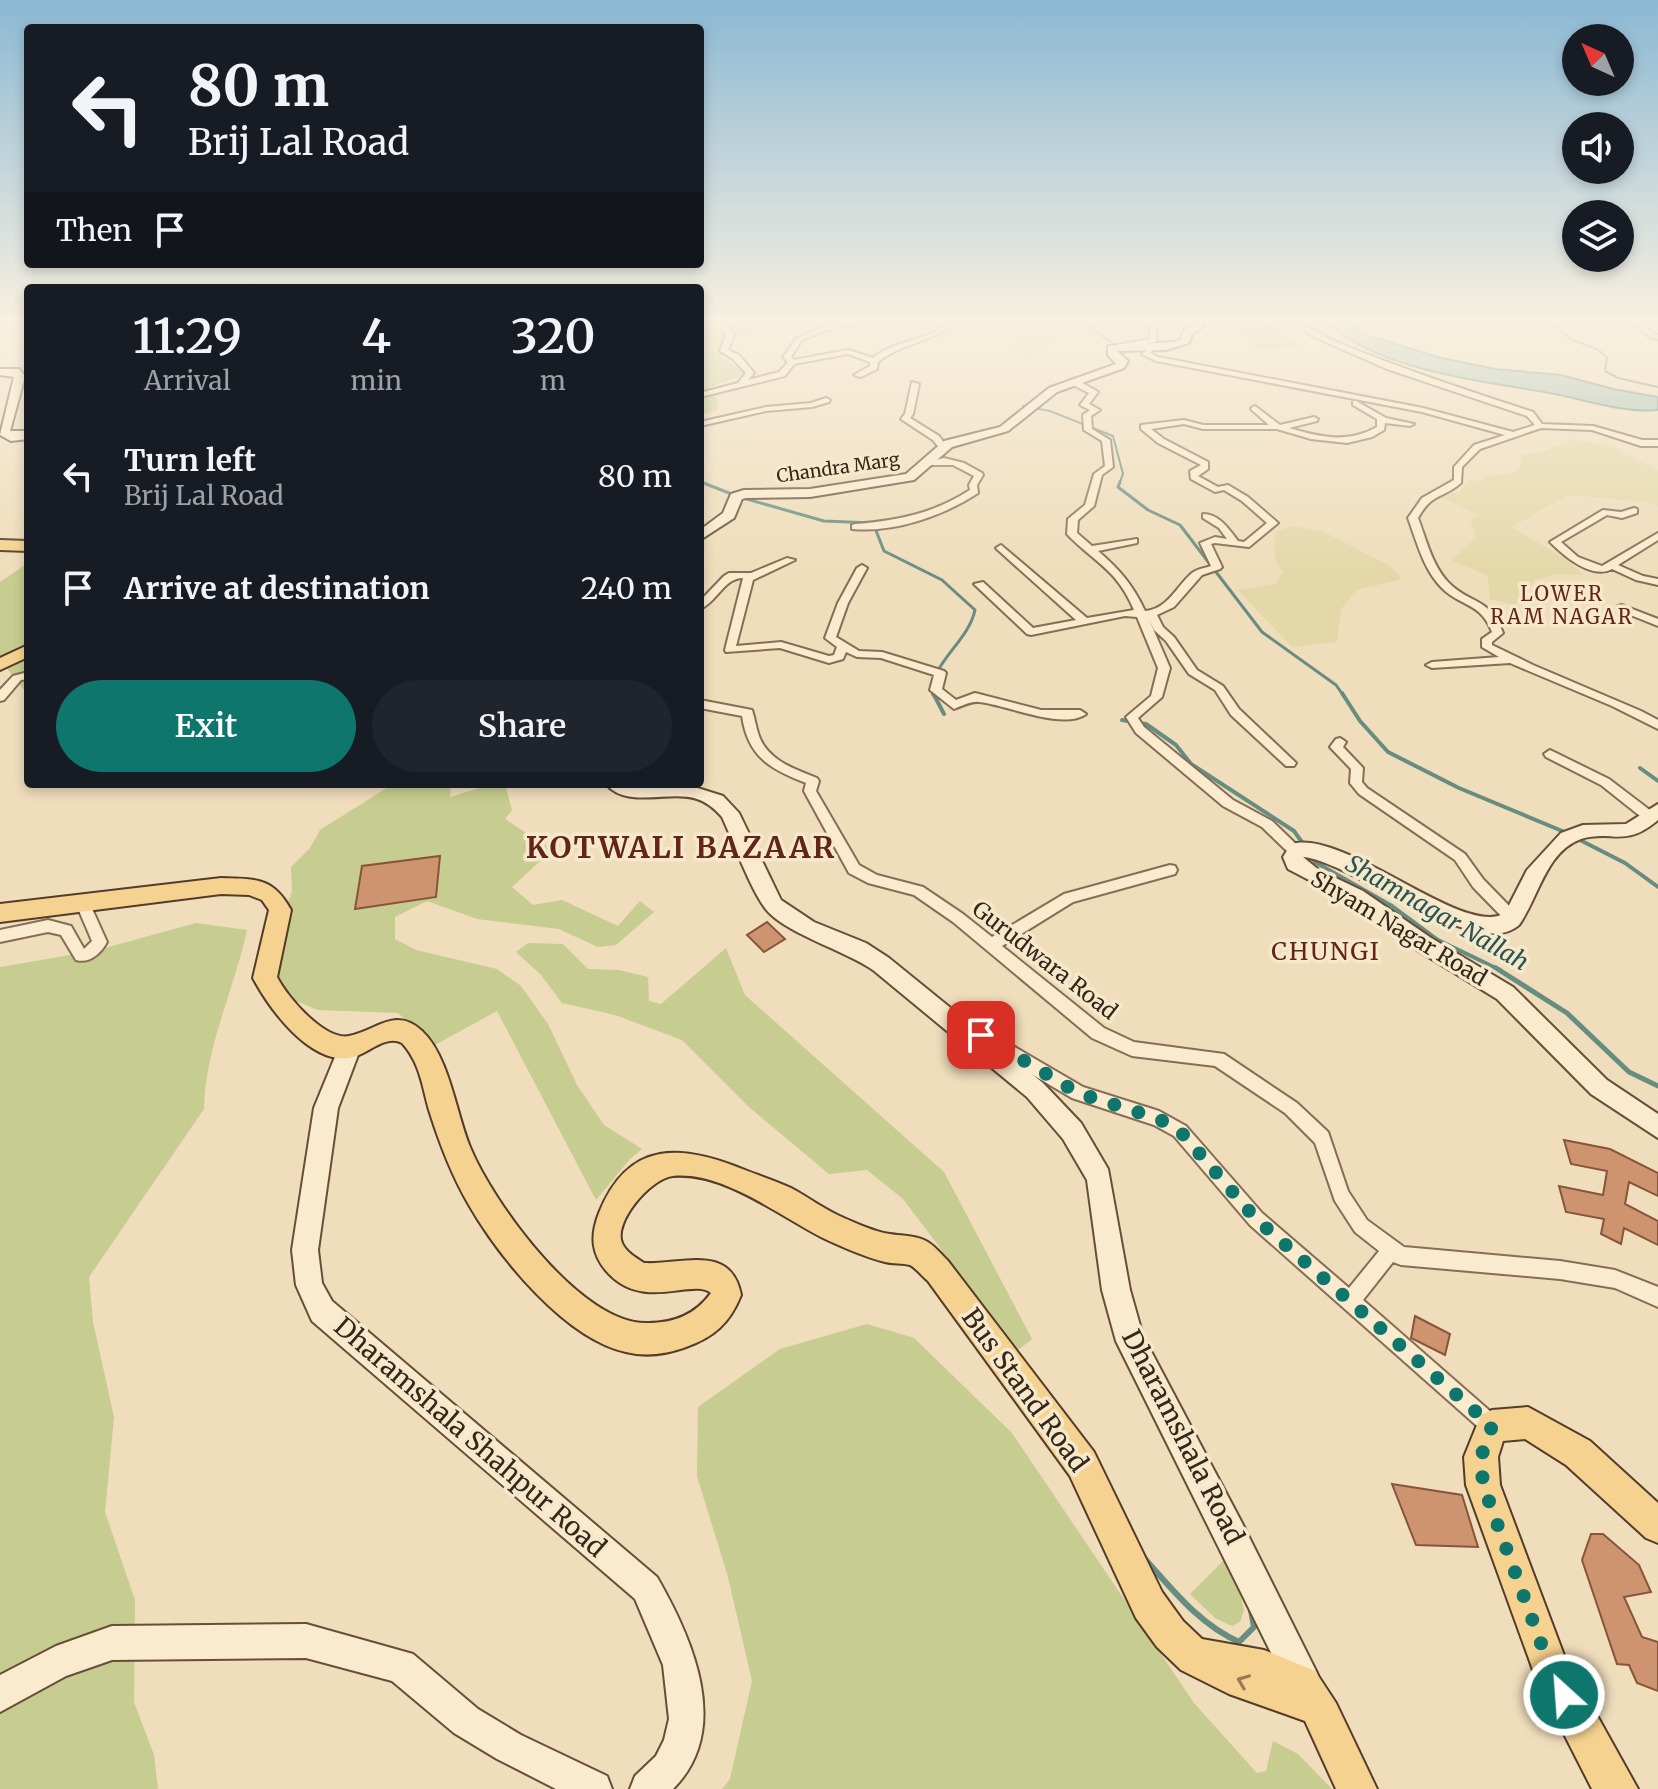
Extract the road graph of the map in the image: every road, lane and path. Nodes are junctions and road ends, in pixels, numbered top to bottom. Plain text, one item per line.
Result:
1 (12, 403) edge
2 (816, 403) edge
3 (911, 403) edge
4 (1035, 403) edge
5 (1085, 403) edge
6 (1355, 403) edge
7 (1386, 403) edge
8 (1498, 403) edge
9 (1255, 408) dead end
10 (1314, 419) dead end
11 (1381, 419) junction
12 (704, 423) edge
13 (1410, 424) dead end
14 (1540, 426) junction
15 (1279, 427) junction
16 (1511, 434) junction
17 (24, 435) edge
18 (1658, 443) edge
19 (943, 447) junction
20 (930, 462) junction
21 (1634, 511) dead end
22 (1206, 516) dead end
23 (855, 527) dead end
24 (704, 533) edge
25 (1658, 536) edge
26 (1134, 541) dead end
27 (1235, 543) junction
28 (0, 545) edge
29 (24, 546) edge
30 (1001, 548) dead end
31 (1089, 550) junction
32 (790, 560) dead end
33 (1611, 565) junction
34 (862, 568) dead end
35 (751, 576) junction
36 (1658, 582) edge
37 (979, 584) dead end
38 (704, 602) edge
39 (1622, 608) dead end
40 (1148, 614) junction
41 (1083, 620) junction
42 (1658, 623) edge
43 (843, 646) junction
44 (24, 652) edge
45 (1510, 660) junction
46 (0, 665) edge
47 (1432, 665) dead end
48 (24, 676) edge
49 (0, 697) edge
50 (704, 705) edge
51 (1080, 714) dead end
52 (1658, 725) edge
53 (1340, 742) dead end
54 (1550, 754) dead end
55 (1290, 763) dead end
56 (637, 788) edge
57 (1654, 813) edge
58 (1301, 850) junction
59 (1170, 870) dead end
60 (84, 906) junction
61 (0, 913) edge
62 (1512, 918) junction
63 (0, 936) edge
64 (991, 945) junction
65 (958, 1027) junction
66 (350, 1047) junction
67 (1658, 1127) edge
68 (1392, 1249) junction
69 (1658, 1297) edge
70 (1350, 1301) junction
71 (1492, 1426) junction
72 (1658, 1526) edge
73 (0, 1695) edge
74 (1311, 1696) junction
75 (594, 1789) edge
76 (648, 1789) edge
77 (1357, 1789) edge
78 (1618, 1789) edge

1 - 17 main road
2 - 12 street
3 - 19 street
4 - 19 main road
5 - 31 street
6 - 11 street
7 - 16 street
8 - 14 street
9 - 15 street
10 - 15 street
11 - 13 street
11 - 15 street
14 - 16 street
14 - 18 street
15 - 27 street
16 - 45 street
19 - 20 main road, Chandra Marg
20 - 23 street
20 - 24 main road, Chandra Marg
21 - 33 street
22 - 27 street
25 - 33 street
26 - 31 street
27 - 40 street
28 - 29 main road
30 - 41 street
31 - 40 street
32 - 35 street
33 - 36 street
34 - 43 street
35 - 38 street
35 - 43 street
37 - 41 street
39 - 42 street
40 - 41 street
40 - 55 street
40 - 58 street
43 - 51 street
44 - 46 main road
45 - 47 street
45 - 52 street
48 - 49 street
50 - 64 street, Gurudwara Road
53 - 62 street
54 - 57 street
56 - 65 main road, Dharamshala Road
57 - 62 main road
58 - 62 main road, Shyam Nagar Road
58 - 67 main road, Shyam Nagar Road
59 - 64 street
60 - 61 main road
60 - 63 street
60 - 66 main road
64 - 68 street, Gurudwara Road
65 - 70 street
65 - 74 main road, Dharamshala Road
66 - 74 main road, Bus Stand Road
66 - 76 main road, Dharamshala Shahpur Road
68 - 69 street, Gurudwara Road
68 - 70 street
70 - 71 street
71 - 72 main road
71 - 78 main road
73 - 75 main road
74 - 77 main road, Dharamshala Road

